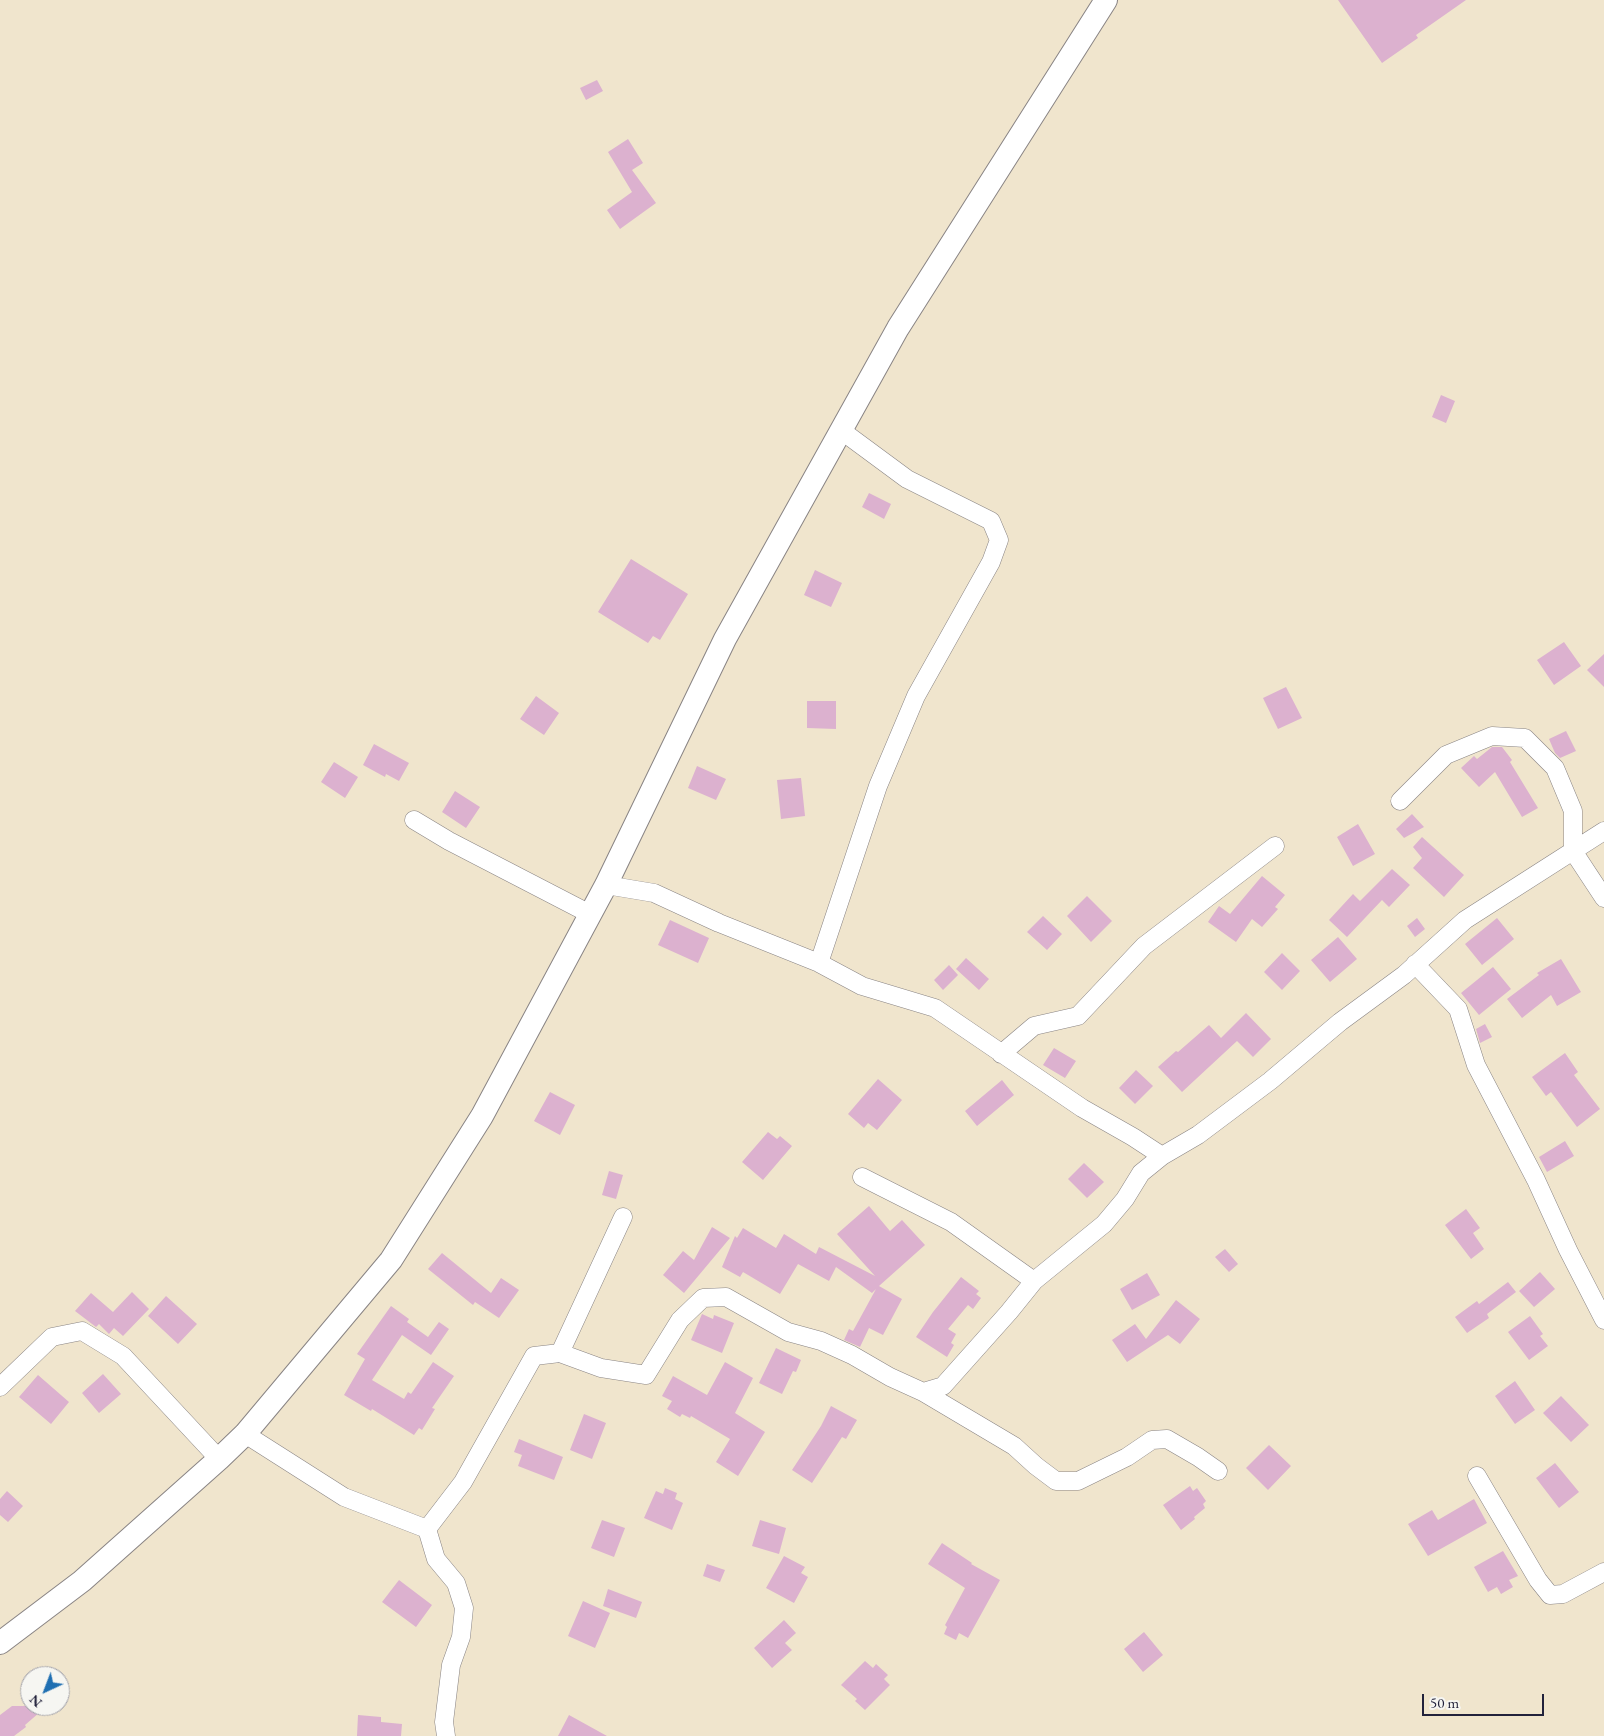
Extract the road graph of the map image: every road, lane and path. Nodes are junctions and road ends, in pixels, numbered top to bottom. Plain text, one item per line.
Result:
1 (1106, 0) edge
2 (842, 431) junction
3 (1400, 801) dead end
4 (414, 820) dead end
5 (1604, 831) edge
6 (1274, 846) dead end
7 (1573, 851) junction
8 (606, 885) junction
9 (1604, 898) edge
10 (590, 914) junction
11 (819, 963) junction
12 (1415, 964) junction
13 (1001, 1054) junction
14 (1162, 1156) junction
15 (862, 1177) dead end
16 (623, 1217) dead end
17 (1034, 1281) junction
18 (1604, 1320) edge
19 (560, 1353) junction
20 (0, 1387) edge
21 (923, 1392) junction
22 (245, 1434) junction
23 (219, 1459) junction
24 (1218, 1471) dead end
25 (1477, 1476) dead end
26 (427, 1529) junction
27 (1604, 1572) edge
28 (0, 1643) edge
29 (446, 1736) edge

1 - 2 street
2 - 8 street
2 - 11 street
3 - 7 street
4 - 10 street
5 - 7 street
6 - 13 street
7 - 9 street
7 - 12 street
8 - 10 street
8 - 11 street
10 - 22 street
11 - 13 street
12 - 14 street
12 - 18 street
13 - 14 street
14 - 17 street
15 - 17 street
16 - 19 street
17 - 21 street
19 - 21 street
19 - 26 street
20 - 23 street
21 - 24 street
22 - 23 street
22 - 26 street
23 - 28 street
25 - 27 street
26 - 29 street

